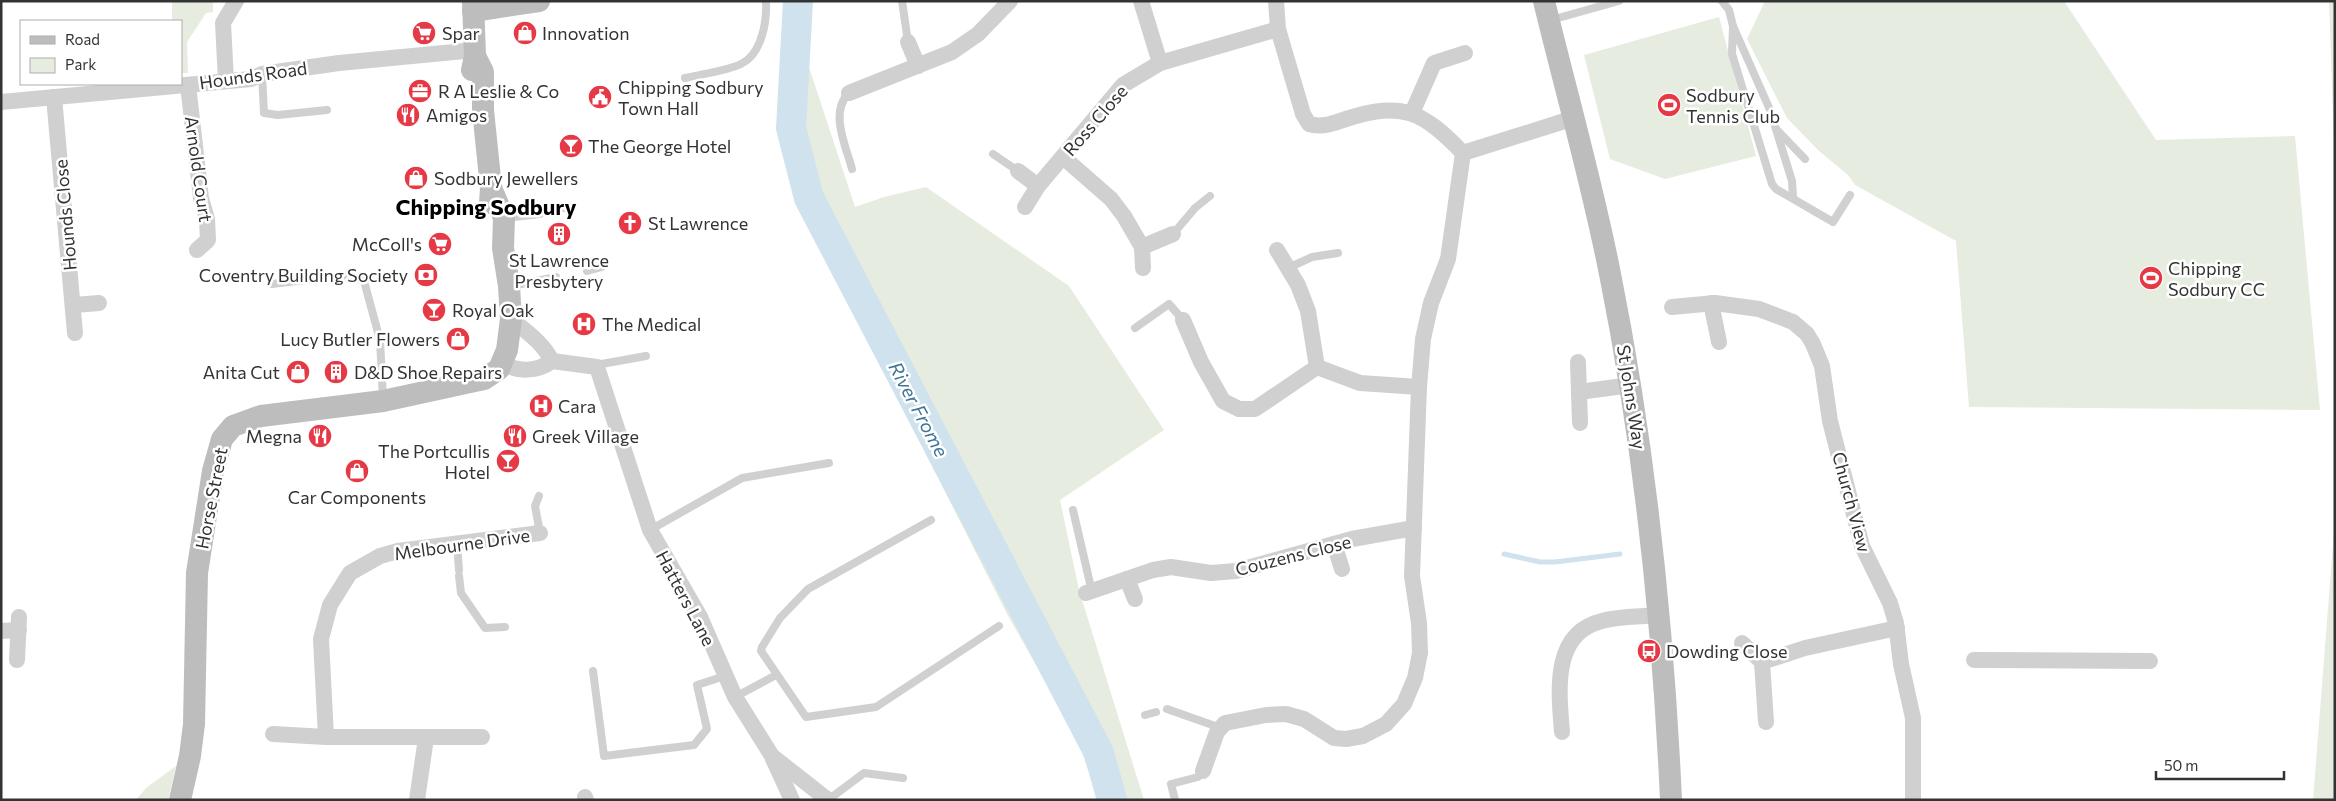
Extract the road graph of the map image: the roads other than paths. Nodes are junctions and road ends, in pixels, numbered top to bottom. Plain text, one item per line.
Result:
1 (236, 1) edge
2 (539, 1) edge
3 (766, 1) edge
4 (902, 1) edge
5 (1010, 1) edge
6 (1141, 1) edge
7 (1276, 1) edge
8 (1619, 1) edge
9 (1722, 1) edge
10 (473, 6) edge
11 (1546, 11) edge
12 (1733, 26) junction
13 (1278, 29) junction
14 (908, 42) joint
15 (475, 53) junction
16 (1465, 53) dead end
17 (1160, 63) junction
18 (918, 66) junction
19 (262, 74) junction
20 (684, 78) dead end
21 (226, 81) junction
22 (188, 85) junction
23 (850, 93) joint
24 (54, 97) junction
25 (1, 102) edge
26 (327, 110) dead end
27 (1412, 113) junction
28 (1574, 118) junction
29 (1776, 128) junction
30 (1463, 152) junction
31 (994, 154) dead end
32 (1063, 157) junction
33 (1804, 159) dead end
34 (852, 169) dead end
35 (1018, 171) joint
36 (1038, 186) junction
37 (491, 188) junction
38 (1850, 194) dead end
39 (1210, 196) dead end
40 (1793, 197) junction
41 (572, 206) dead end
42 (1025, 207) dead end
43 (555, 210) dead end
44 (540, 214) dead end
45 (504, 218) junction
46 (1173, 234) joint
47 (1142, 247) junction
48 (503, 248) junction
49 (197, 250) dead end
50 (1277, 250) dead end
51 (1338, 253) dead end
52 (602, 267) dead end
53 (1142, 268) dead end
54 (1288, 268) junction
55 (587, 271) dead end
56 (556, 277) dead end
57 (272, 284) dead end
58 (509, 286) junction
59 (100, 303) dead end
60 (1711, 303) junction
61 (74, 305) junction
62 (1672, 307) dead end
63 (511, 320) junction
64 (1183, 320) joint
65 (1135, 328) dead end
66 (74, 333) dead end
67 (1719, 342) dead end
68 (646, 356) dead end
69 (552, 361) junction
70 (1578, 362) dead end
71 (503, 364) junction
72 (594, 366) junction
73 (1317, 367) junction
74 (1631, 385) junction
75 (1419, 387) junction
76 (1579, 392) junction
77 (384, 401) junction
78 (1580, 423) dead end
79 (829, 462) dead end
80 (538, 496) dead end
81 (1073, 510) dead end
82 (931, 520) dead end
83 (1414, 528) junction
84 (650, 530) junction
85 (540, 533) joint
86 (457, 543) junction
87 (1334, 544) junction
88 (1342, 568) dead end
89 (1127, 579) junction
90 (1089, 592) joint
91 (1135, 599) dead end
92 (1659, 615) junction
93 (998, 626) dead end
94 (505, 627) dead end
95 (1897, 628) junction
96 (1, 631) edge
97 (1742, 643) dead end
98 (17, 660) dead end
99 (1974, 660) dead end
100 (2150, 661) dead end
101 (1762, 662) junction
102 (593, 671) dead end
103 (776, 675) junction
104 (725, 676) junction
105 (735, 697) junction
106 (1167, 709) dead end
107 (1156, 712) dead end
108 (1145, 715) dead end
109 (1766, 722) dead end
110 (1222, 728) junction
111 (1562, 732) dead end
112 (273, 734) dead end
113 (326, 737) junction
114 (482, 737) dead end
115 (426, 738) junction
116 (772, 756) junction
117 (1203, 771) joint
118 (903, 778) dead end
119 (180, 800) edge
120 (416, 800) edge
121 (792, 800) edge
122 (828, 800) edge
123 (1175, 800) edge
124 (1671, 800) edge
125 (1913, 800) edge

1 - 21 street
2 - 10 main road
3 - 20 lane
4 - 14 lane
5 - 18 street
6 - 17 street
7 - 13 street
8 - 11 lane
9 - 12 lane
10 - 15 main road
11 - 28 main road, St Johns Way
12 - 29 lane
12 - 40 lane
13 - 17 street, Ross Close
13 - 27 street
14 - 18 street
15 - 19 street, Hounds Road
15 - 37 main road
16 - 27 street
17 - 32 street, Ross Close
18 - 23 street
19 - 21 street, Hounds Road
19 - 26 lane
21 - 22 street, Hounds Road
22 - 24 street, Hounds Road
22 - 49 street, Arnold Court
23 - 34 lane
24 - 25 street, Hounds Road
24 - 61 street, Hounds Close
27 - 30 street
28 - 30 street
28 - 74 main road, St Johns Way
29 - 33 lane
29 - 40 lane
30 - 75 street
31 - 35 lane
32 - 36 street, Ross Close
32 - 47 street
35 - 36 street
36 - 42 street, Ross Close
37 - 45 main road
37 - 48 main road
38 - 40 lane
39 - 46 lane
41 - 43 lane
44 - 45 lane
45 - 48 main road
46 - 47 street
47 - 53 street
48 - 58 main road
50 - 54 street
51 - 54 lane
52 - 55 lane
54 - 73 street
56 - 58 lane
57 - 77 lane
58 - 63 main road
59 - 61 street
60 - 62 street, Church View
60 - 67 street
60 - 95 street, Church View
61 - 66 street, Hounds Close
63 - 69 street
63 - 71 main road
64 - 65 lane
64 - 73 street
68 - 72 lane
69 - 71 street
69 - 72 street
70 - 76 street
71 - 77 main road, Horse Street
72 - 84 street, Hatters Lane
73 - 75 street
74 - 76 street
74 - 92 main road, St Johns Way
75 - 83 street
76 - 78 street
77 - 119 main road, Horse Street
79 - 84 lane
80 - 85 lane
81 - 90 lane
82 - 103 lane
83 - 87 street, Couzens Close
83 - 110 street
84 - 104 street, Hatters Lane
85 - 86 street, Melbourne Drive
86 - 94 lane
86 - 113 street, Melbourne Drive
87 - 88 street
87 - 89 street, Couzens Close
89 - 90 street, Couzens Close
89 - 91 street
92 - 111 street
92 - 124 main road, St Johns Way
93 - 103 lane
95 - 101 street
95 - 125 street, Church View
96 - 98 street
97 - 101 street
99 - 100 street
101 - 109 street
102 - 104 lane
103 - 105 lane
104 - 105 street, Hatters Lane
105 - 116 street, Hatters Lane
106 - 110 lane
107 - 108 lane
110 - 117 street
112 - 113 street
113 - 115 street
114 - 115 street
115 - 120 street
116 - 121 street
116 - 122 street, Hatters Lane
117 - 123 lane
118 - 122 lane

